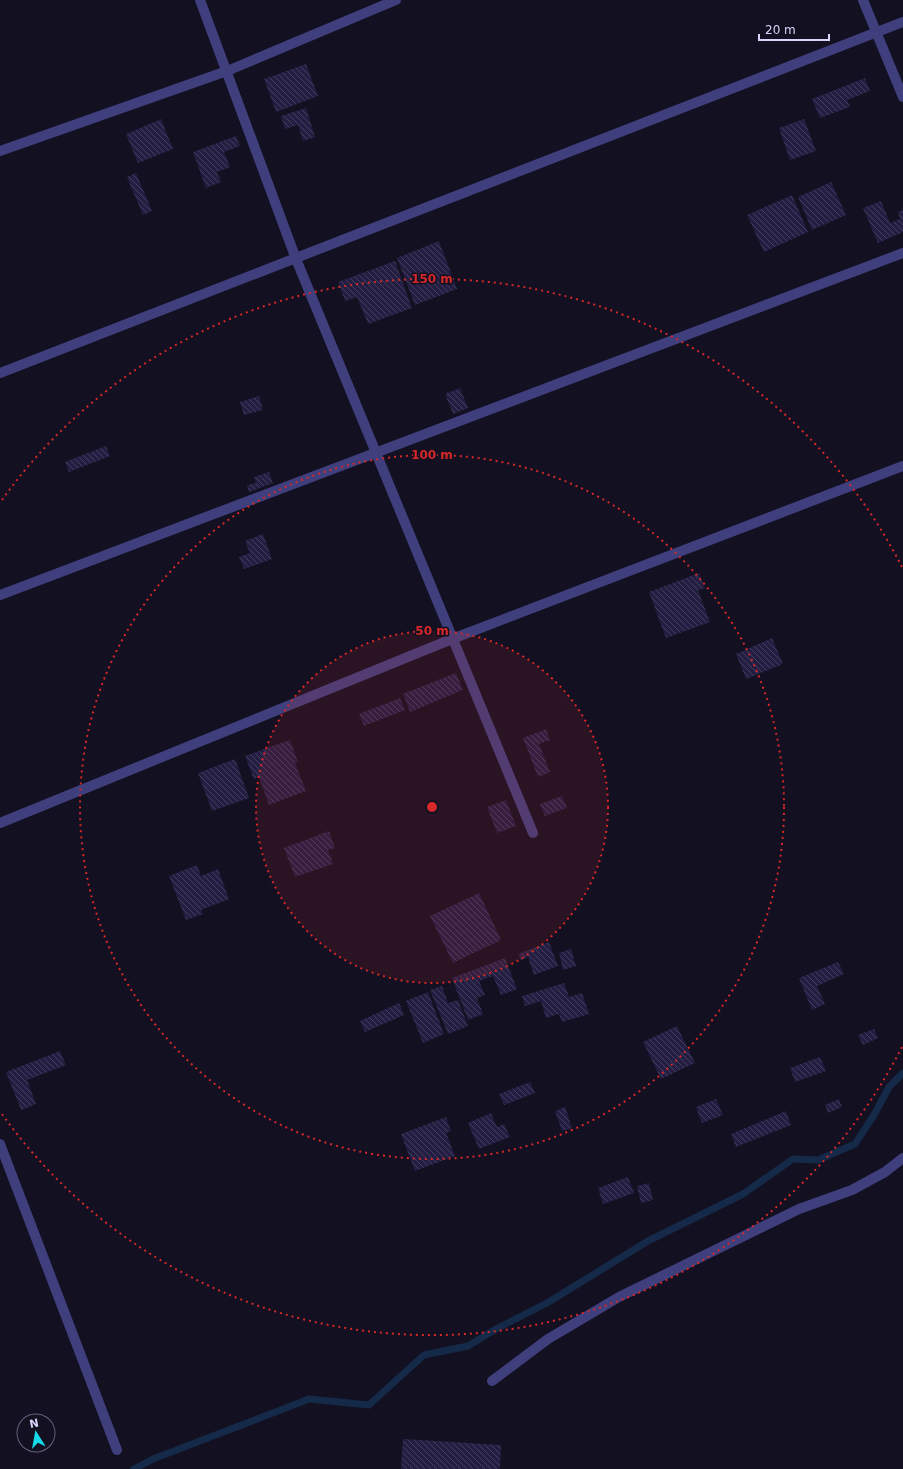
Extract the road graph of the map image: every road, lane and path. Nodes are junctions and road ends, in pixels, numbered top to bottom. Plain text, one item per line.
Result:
1 (200, 0) edge
2 (396, 0) edge
3 (863, 0) edge
4 (903, 22) edge
5 (877, 33) junction
6 (227, 71) junction
7 (903, 97) edge
8 (0, 150) edge
9 (903, 253) edge
10 (296, 259) junction
11 (0, 373) edge
12 (375, 453) junction
13 (903, 466) edge
14 (0, 595) edge
15 (452, 639) junction
16 (0, 823) edge
17 (533, 833) dead end
18 (0, 1144) edge
19 (903, 1158) edge
20 (492, 1381) dead end
21 (117, 1450) dead end

1 - 6 street
2 - 6 street
3 - 5 street
4 - 5 street
5 - 7 street
5 - 10 street
6 - 8 street
6 - 10 street
9 - 12 street
10 - 11 street
10 - 12 street
12 - 14 street
12 - 15 street
13 - 15 street
15 - 16 street
15 - 17 street
18 - 21 street
19 - 20 street

